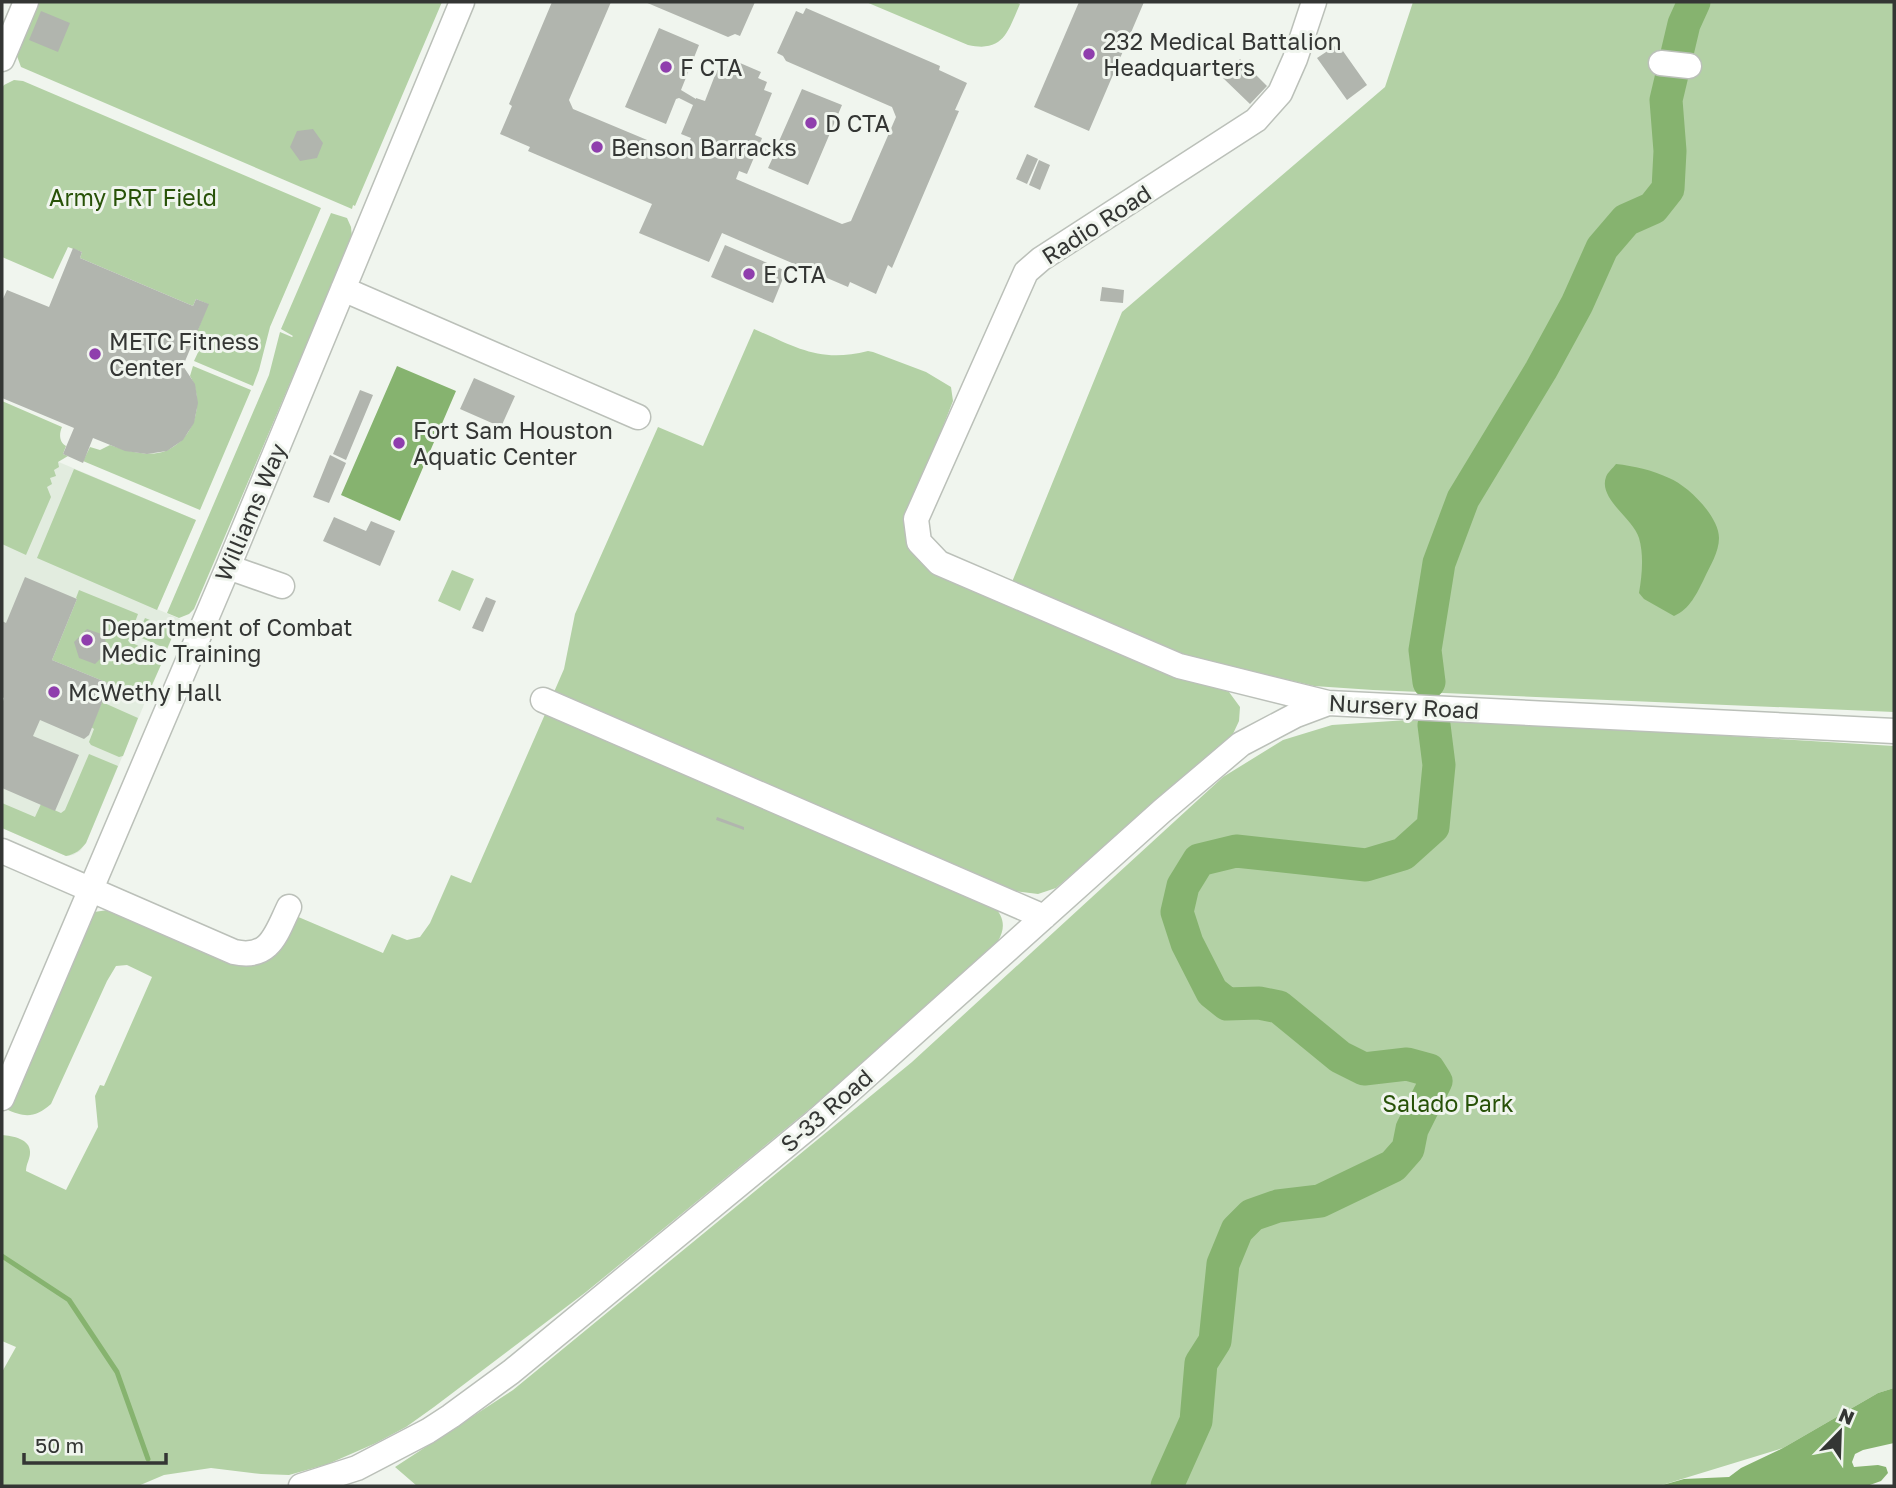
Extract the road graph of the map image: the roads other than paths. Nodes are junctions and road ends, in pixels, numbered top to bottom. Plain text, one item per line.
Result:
1 (26, 2) edge
2 (462, 2) edge
3 (1314, 2) edge
4 (2, 59) edge
5 (1661, 63) dead end
6 (1689, 66) dead end
7 (343, 289) junction
8 (638, 417) dead end
9 (939, 563) joint
10 (228, 567) junction
11 (282, 586) dead end
12 (544, 700) dead end
13 (1328, 703) junction
14 (1894, 731) edge
15 (2, 851) edge
16 (91, 889) junction
17 (289, 907) dead end
18 (1044, 917) junction
19 (2, 1098) edge
20 (301, 1486) edge

1 - 4 street
2 - 7 street, Williams Way
3 - 9 street, Radio Road
5 - 6 street
7 - 8 street
7 - 10 street, Williams Way
9 - 13 street, Nursery Road
10 - 11 street
10 - 16 street, Williams Way
12 - 18 street
13 - 14 street, Nursery Road
13 - 18 street, S-33 Road
15 - 16 street
16 - 17 street
16 - 19 street, Williams Way
18 - 20 street, S-33 Road

